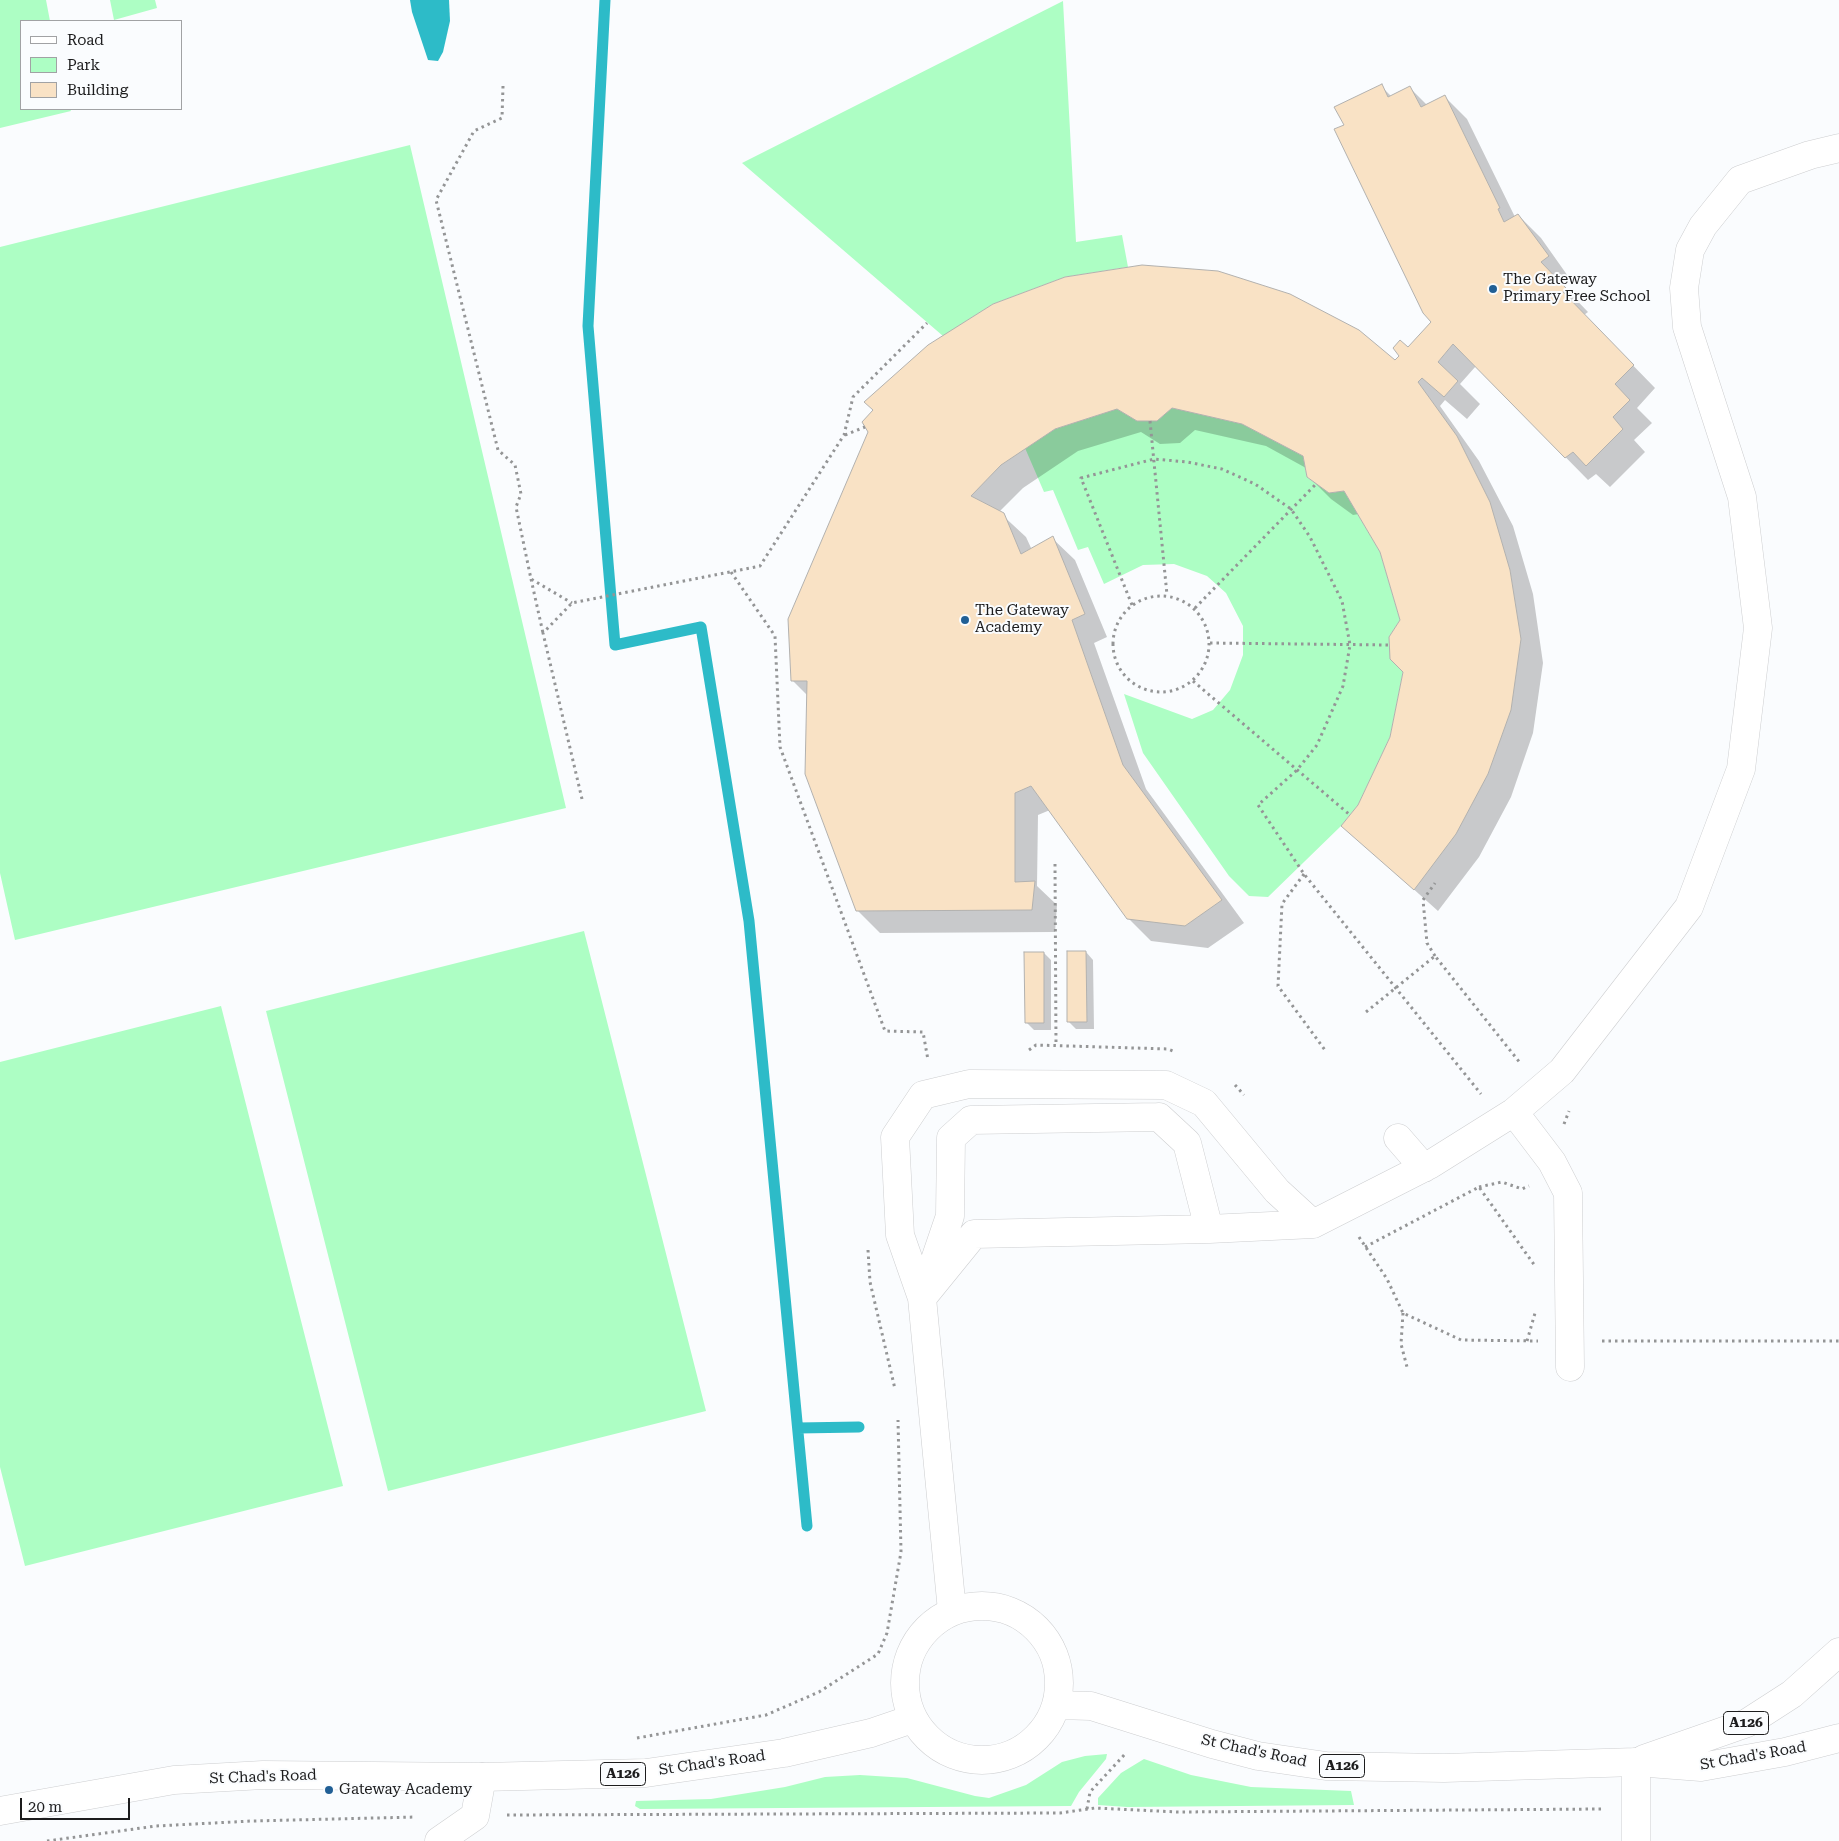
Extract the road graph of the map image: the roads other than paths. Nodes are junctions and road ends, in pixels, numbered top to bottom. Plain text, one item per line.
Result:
1 (1839, 148) edge
2 (1810, 155) junction
3 (1839, 165) edge
4 (1508, 1116) junction
5 (1398, 1138) dead end
6 (1424, 1168) junction
7 (1313, 1224) junction
8 (1210, 1228) junction
9 (922, 1298) junction
10 (1570, 1354) road end
11 (952, 1611) junction
12 (1839, 1652) edge
13 (1057, 1704) junction
14 (912, 1720) junction
15 (1839, 1738) edge
16 (1636, 1762) junction
17 (482, 1777) junction
18 (0, 1811) edge
19 (440, 1841) edge
20 (1636, 1841) edge

1 - 2 main road
2 - 3 main road
2 - 4 main road
4 - 6 main road
4 - 10 main road
5 - 6 main road
6 - 7 main road
7 - 8 main road
7 - 9 main road
8 - 9 main road
8 - 9 main road
9 - 11 main road
11 - 13 main road
11 - 14 main road
12 - 16 main road, St Chad's Road / A126
13 - 14 main road
13 - 16 main road, St Chad's Road / A126
14 - 17 main road, St Chad's Road / A126
15 - 16 main road, St Chad's Road / A126
16 - 20 main road
17 - 18 main road, St Chad's Road / A126
17 - 19 main road

